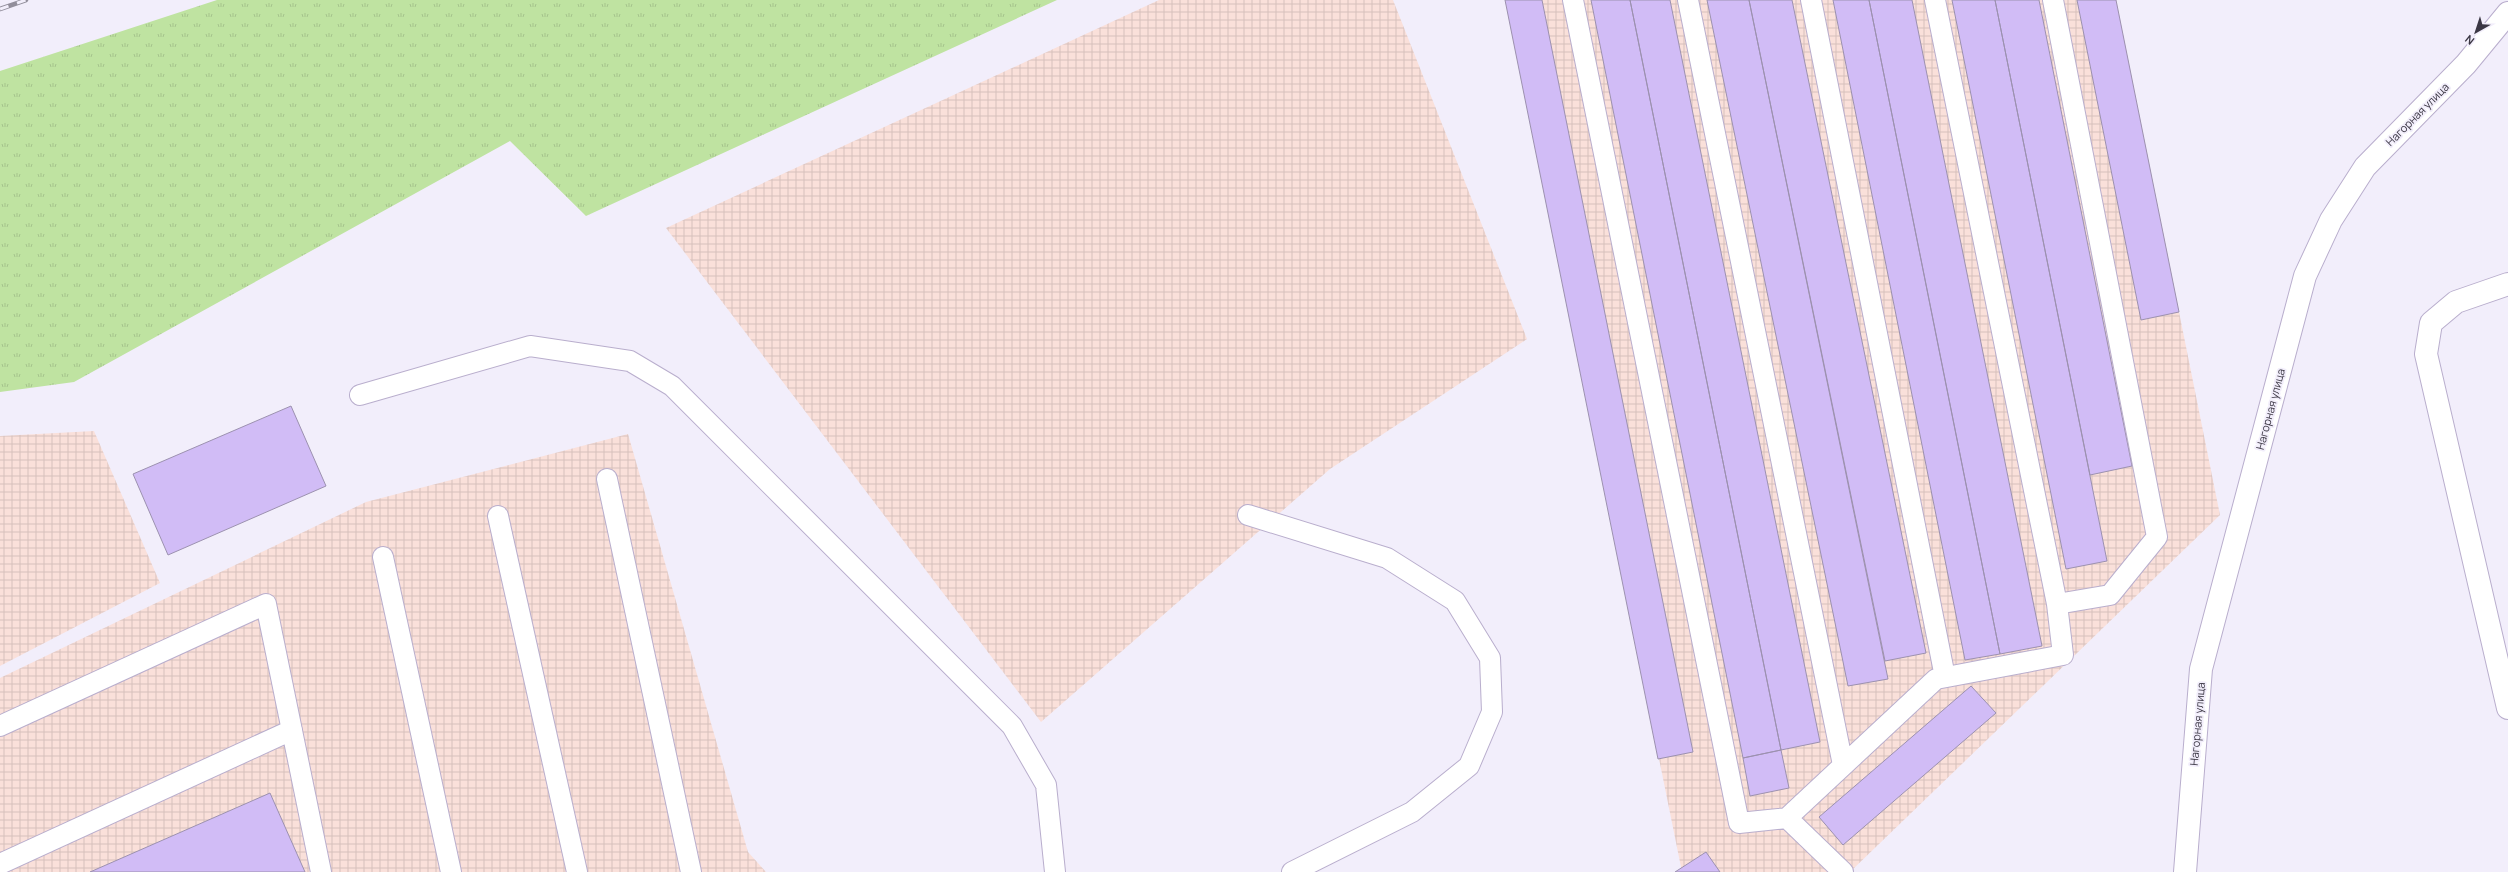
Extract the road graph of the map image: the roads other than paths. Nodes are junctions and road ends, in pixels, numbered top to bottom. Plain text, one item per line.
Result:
1 (1573, 0) edge
2 (1688, 0) edge
3 (1811, 0) edge
4 (1935, 0) edge
5 (2053, 0) edge
6 (2508, 13) edge
7 (2508, 284) edge
8 (360, 395) dead end
9 (607, 479) dead end
10 (1248, 515) dead end
11 (498, 516) dead end
12 (384, 557) dead end
13 (2057, 604) junction
14 (1945, 677) junction
15 (2508, 708) edge
16 (0, 726) edge
17 (292, 730) junction
18 (1843, 765) junction
19 (1787, 818) junction
20 (0, 864) edge
21 (319, 871) edge
22 (451, 872) edge
23 (577, 872) edge
24 (691, 872) edge
25 (1055, 872) edge
26 (1292, 872) edge
27 (1843, 872) edge
28 (2185, 872) edge

1 - 19 lane
2 - 18 lane
3 - 14 lane
4 - 13 lane
5 - 13 lane
6 - 28 street, Нагорная улица
7 - 15 street
8 - 25 lane
9 - 24 lane
10 - 26 lane
11 - 23 lane
12 - 22 lane
13 - 14 lane
14 - 18 lane
16 - 17 lane
17 - 20 lane
17 - 21 lane
18 - 19 lane
19 - 27 lane

